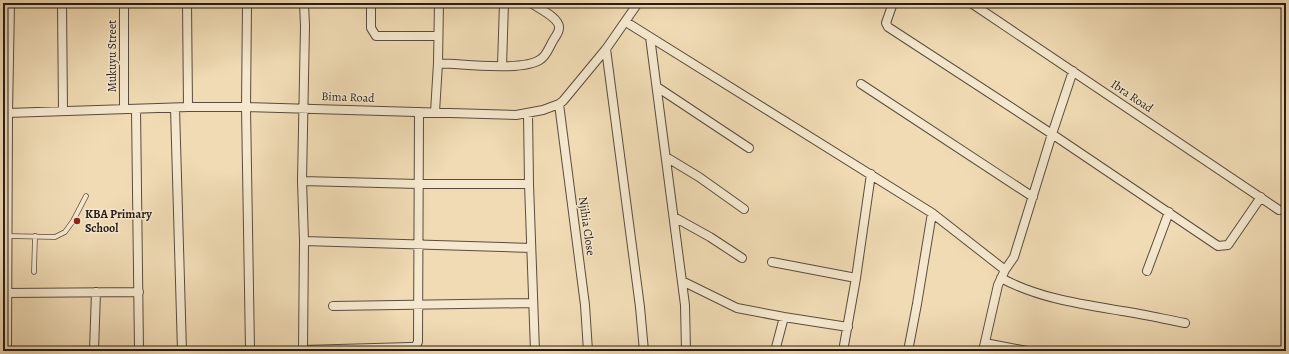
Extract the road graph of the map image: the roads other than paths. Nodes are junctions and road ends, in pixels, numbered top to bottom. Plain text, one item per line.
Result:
1 (9, 3) edge
2 (62, 3) edge
3 (124, 3) edge
4 (187, 3) edge
5 (247, 3) edge
6 (304, 3) edge
7 (371, 3) edge
8 (439, 3) edge
9 (504, 3) edge
10 (531, 3) edge
11 (638, 3) edge
12 (893, 3) edge
13 (971, 3) edge
14 (626, 22) junction
15 (438, 36) junction
16 (650, 37) junction
17 (606, 49) junction
18 (438, 63) junction
19 (502, 66) junction
20 (1073, 71) junction
21 (861, 84) dead end
22 (657, 87) junction
23 (559, 104) junction
24 (188, 107) junction
25 (246, 107) junction
26 (136, 108) junction
27 (175, 108) junction
28 (304, 108) junction
29 (124, 109) junction
30 (63, 111) junction
31 (419, 112) junction
32 (435, 112) junction
33 (7, 113) junction
34 (528, 113) junction
35 (1052, 134) junction
36 (749, 148) dead end
37 (666, 157) junction
38 (871, 174) junction
39 (302, 181) junction
40 (418, 184) junction
41 (529, 184) junction
42 (86, 196) dead end
43 (1033, 197) junction
44 (1260, 197) junction
45 (744, 209) dead end
46 (1279, 210) dead end
47 (1169, 212) junction
48 (932, 214) junction
49 (674, 217) junction
50 (7, 236) junction
51 (35, 236) junction
52 (304, 241) junction
53 (418, 245) junction
54 (531, 248) junction
55 (742, 258) dead end
56 (772, 262) dead end
57 (1005, 270) junction
58 (1147, 271) dead end
59 (34, 272) dead end
60 (856, 278) junction
61 (1001, 278) junction
62 (682, 281) junction
63 (96, 292) junction
64 (139, 292) junction
65 (6, 293) junction
66 (418, 304) junction
67 (533, 304) junction
68 (334, 306) dead end
69 (784, 317) junction
70 (1185, 323) dead end
71 (848, 327) junction
72 (984, 347) edge
73 (250, 350) dead end
74 (6, 351) edge
75 (94, 351) edge
76 (139, 351) edge
77 (182, 351) edge
78 (303, 351) edge
79 (536, 351) edge
80 (588, 351) edge
81 (644, 351) edge
82 (686, 351) edge
83 (775, 351) edge
84 (843, 351) edge
85 (908, 351) edge
86 (1027, 351) edge

1 - 33 street
2 - 30 street
3 - 29 street, Mukuyu Street
4 - 24 street
5 - 25 street
6 - 28 street
7 - 15 street
8 - 15 street
9 - 19 street
10 - 19 street
11 - 14 street, Bima Road
12 - 35 street
13 - 20 street, Ibra Road
14 - 16 street
14 - 17 street, Bima Road
15 - 18 street
16 - 22 street
16 - 38 street
17 - 23 street, Bima Road
17 - 81 street
18 - 19 street
18 - 32 street
20 - 35 street
20 - 44 street, Ibra Road
21 - 43 street
22 - 36 street
22 - 37 street
23 - 34 street, Bima Road
23 - 80 street, Njihia Close
24 - 25 street, Bima Road
24 - 27 street, Bima Road
25 - 28 street, Bima Road
25 - 73 street
26 - 27 street, Bima Road
26 - 29 street, Bima Road
26 - 64 street
27 - 77 street
28 - 31 street, Bima Road
28 - 39 street
29 - 30 street, Bima Road
30 - 33 street, Bima Road
31 - 32 street, Bima Road
31 - 40 street
32 - 34 street, Bima Road
33 - 50 street
34 - 41 street
35 - 43 street
35 - 47 street
37 - 45 street
37 - 49 street
38 - 48 street
38 - 60 street
39 - 40 street
39 - 52 street
40 - 41 street
40 - 53 street
41 - 54 street
42 - 51 lane
43 - 57 street
44 - 46 street, Ibra Road
44 - 47 street
47 - 58 street
48 - 57 street
48 - 85 street
49 - 55 street
49 - 62 street
50 - 51 lane
50 - 65 street
51 - 59 lane
52 - 53 street
52 - 78 street
53 - 54 street
53 - 66 street
54 - 67 street
56 - 60 street
57 - 61 street
60 - 71 street
61 - 70 street
61 - 72 street
62 - 69 street
62 - 82 street
63 - 64 street
63 - 65 street
63 - 75 street
64 - 76 street
65 - 74 street
66 - 67 street
66 - 68 street
66 - 78 street
67 - 79 street
69 - 71 street
69 - 83 street
71 - 84 street
72 - 86 street

